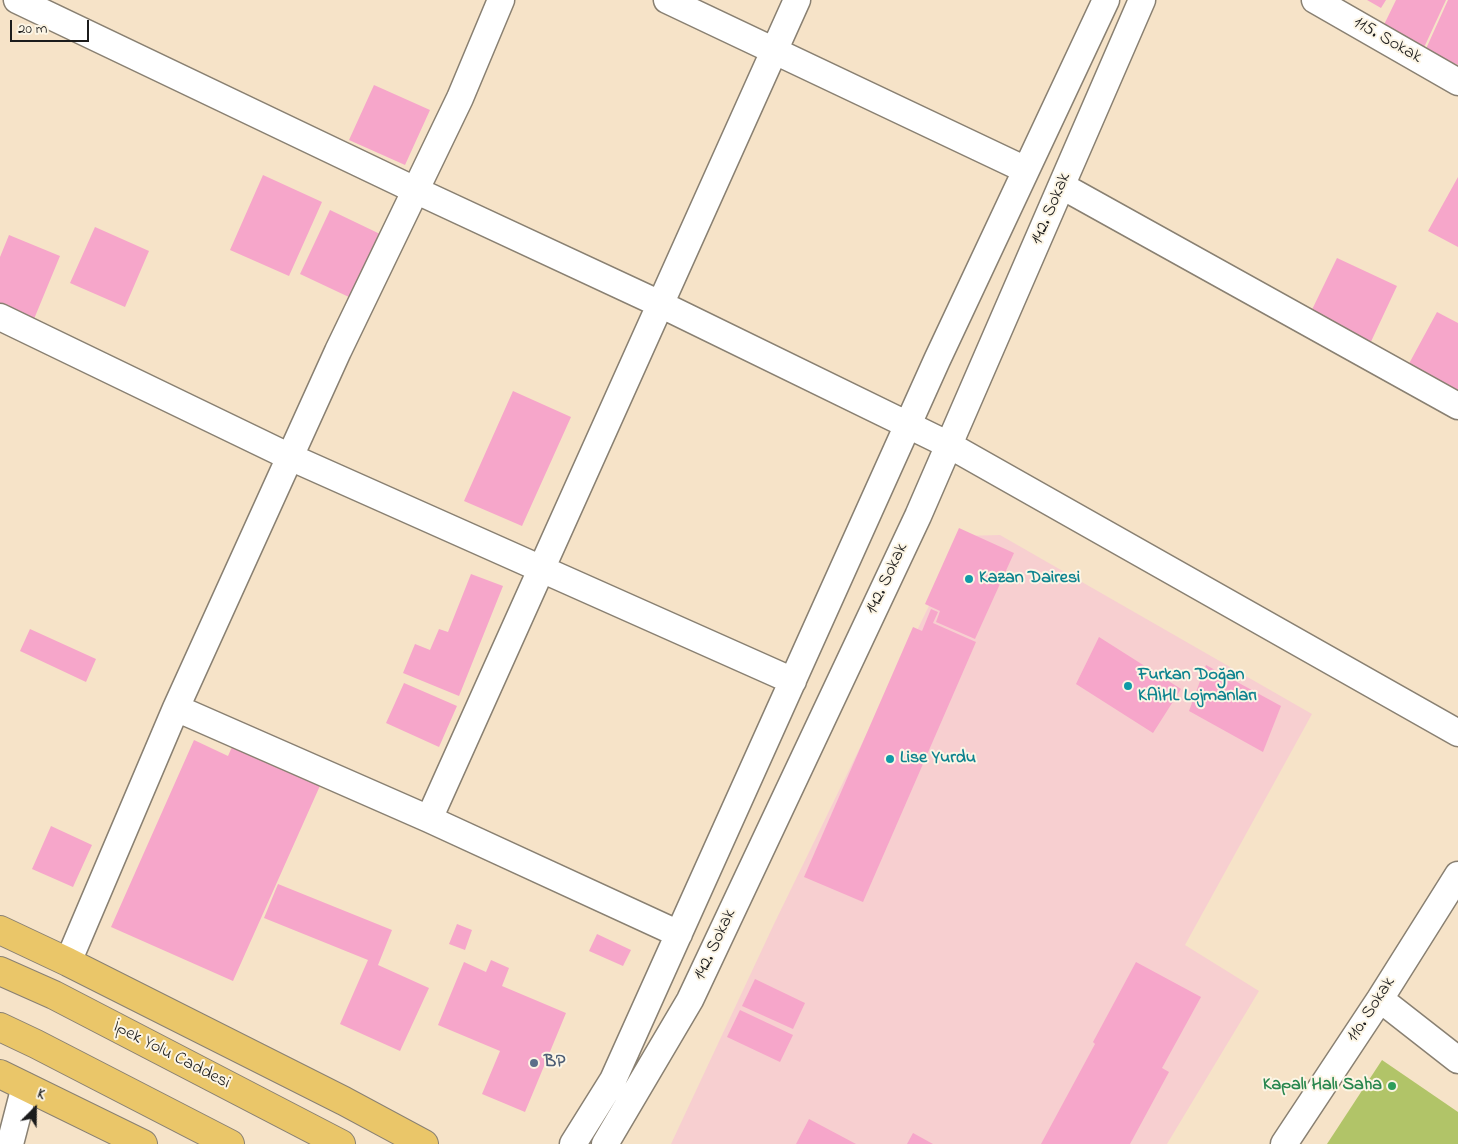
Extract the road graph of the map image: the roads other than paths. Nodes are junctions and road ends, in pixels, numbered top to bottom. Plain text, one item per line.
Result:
1 (17, 0) edge
2 (501, 0) edge
3 (667, 0) edge
4 (797, 0) edge
5 (1106, 0) edge
6 (1142, 0) edge
7 (1315, 0) edge
8 (774, 50) junction
9 (1458, 82) edge
10 (1026, 170) junction
11 (1062, 186) junction
12 (415, 190) junction
13 (660, 304) junction
14 (0, 317) edge
15 (1458, 406) edge
16 (908, 426) junction
17 (949, 445) junction
18 (290, 457) junction
19 (542, 568) junction
20 (794, 681) junction
21 (176, 708) junction
22 (1458, 732) edge
23 (429, 818) junction
24 (1458, 875) edge
25 (0, 930) edge
26 (679, 934) junction
27 (68, 962) junction
28 (0, 971) edge
29 (1380, 999) junction
30 (0, 1028) edge
31 (1458, 1060) edge
32 (0, 1074) edge
33 (25, 1086) junction
34 (10, 1144) edge
35 (143, 1144) edge
36 (230, 1144) edge
37 (341, 1144) edge
38 (424, 1144) edge
39 (573, 1144) edge
40 (605, 1144) edge
41 (1284, 1144) edge

1 - 12 street
2 - 12 street
3 - 8 street
4 - 8 street
5 - 10 street
6 - 11 street, 142. Sokak
7 - 9 street, 115. Sokak
8 - 10 street
8 - 13 street
10 - 16 street
11 - 15 street
11 - 17 street, 142. Sokak
12 - 13 street
12 - 18 street
13 - 16 street
13 - 19 street
14 - 18 street
16 - 17 street
16 - 20 street
17 - 22 street
17 - 40 street, 142. Sokak
18 - 19 street
18 - 21 street
19 - 20 street
19 - 23 street
20 - 26 street
21 - 23 street
21 - 27 street
23 - 26 street
24 - 29 street, 110. Sokak
25 - 27 highway
26 - 39 street
27 - 38 highway
28 - 37 highway, İpek Yolu Caddesi
29 - 31 street
29 - 41 street, 110. Sokak
30 - 36 highway
32 - 33 highway
33 - 34 street
33 - 35 highway

